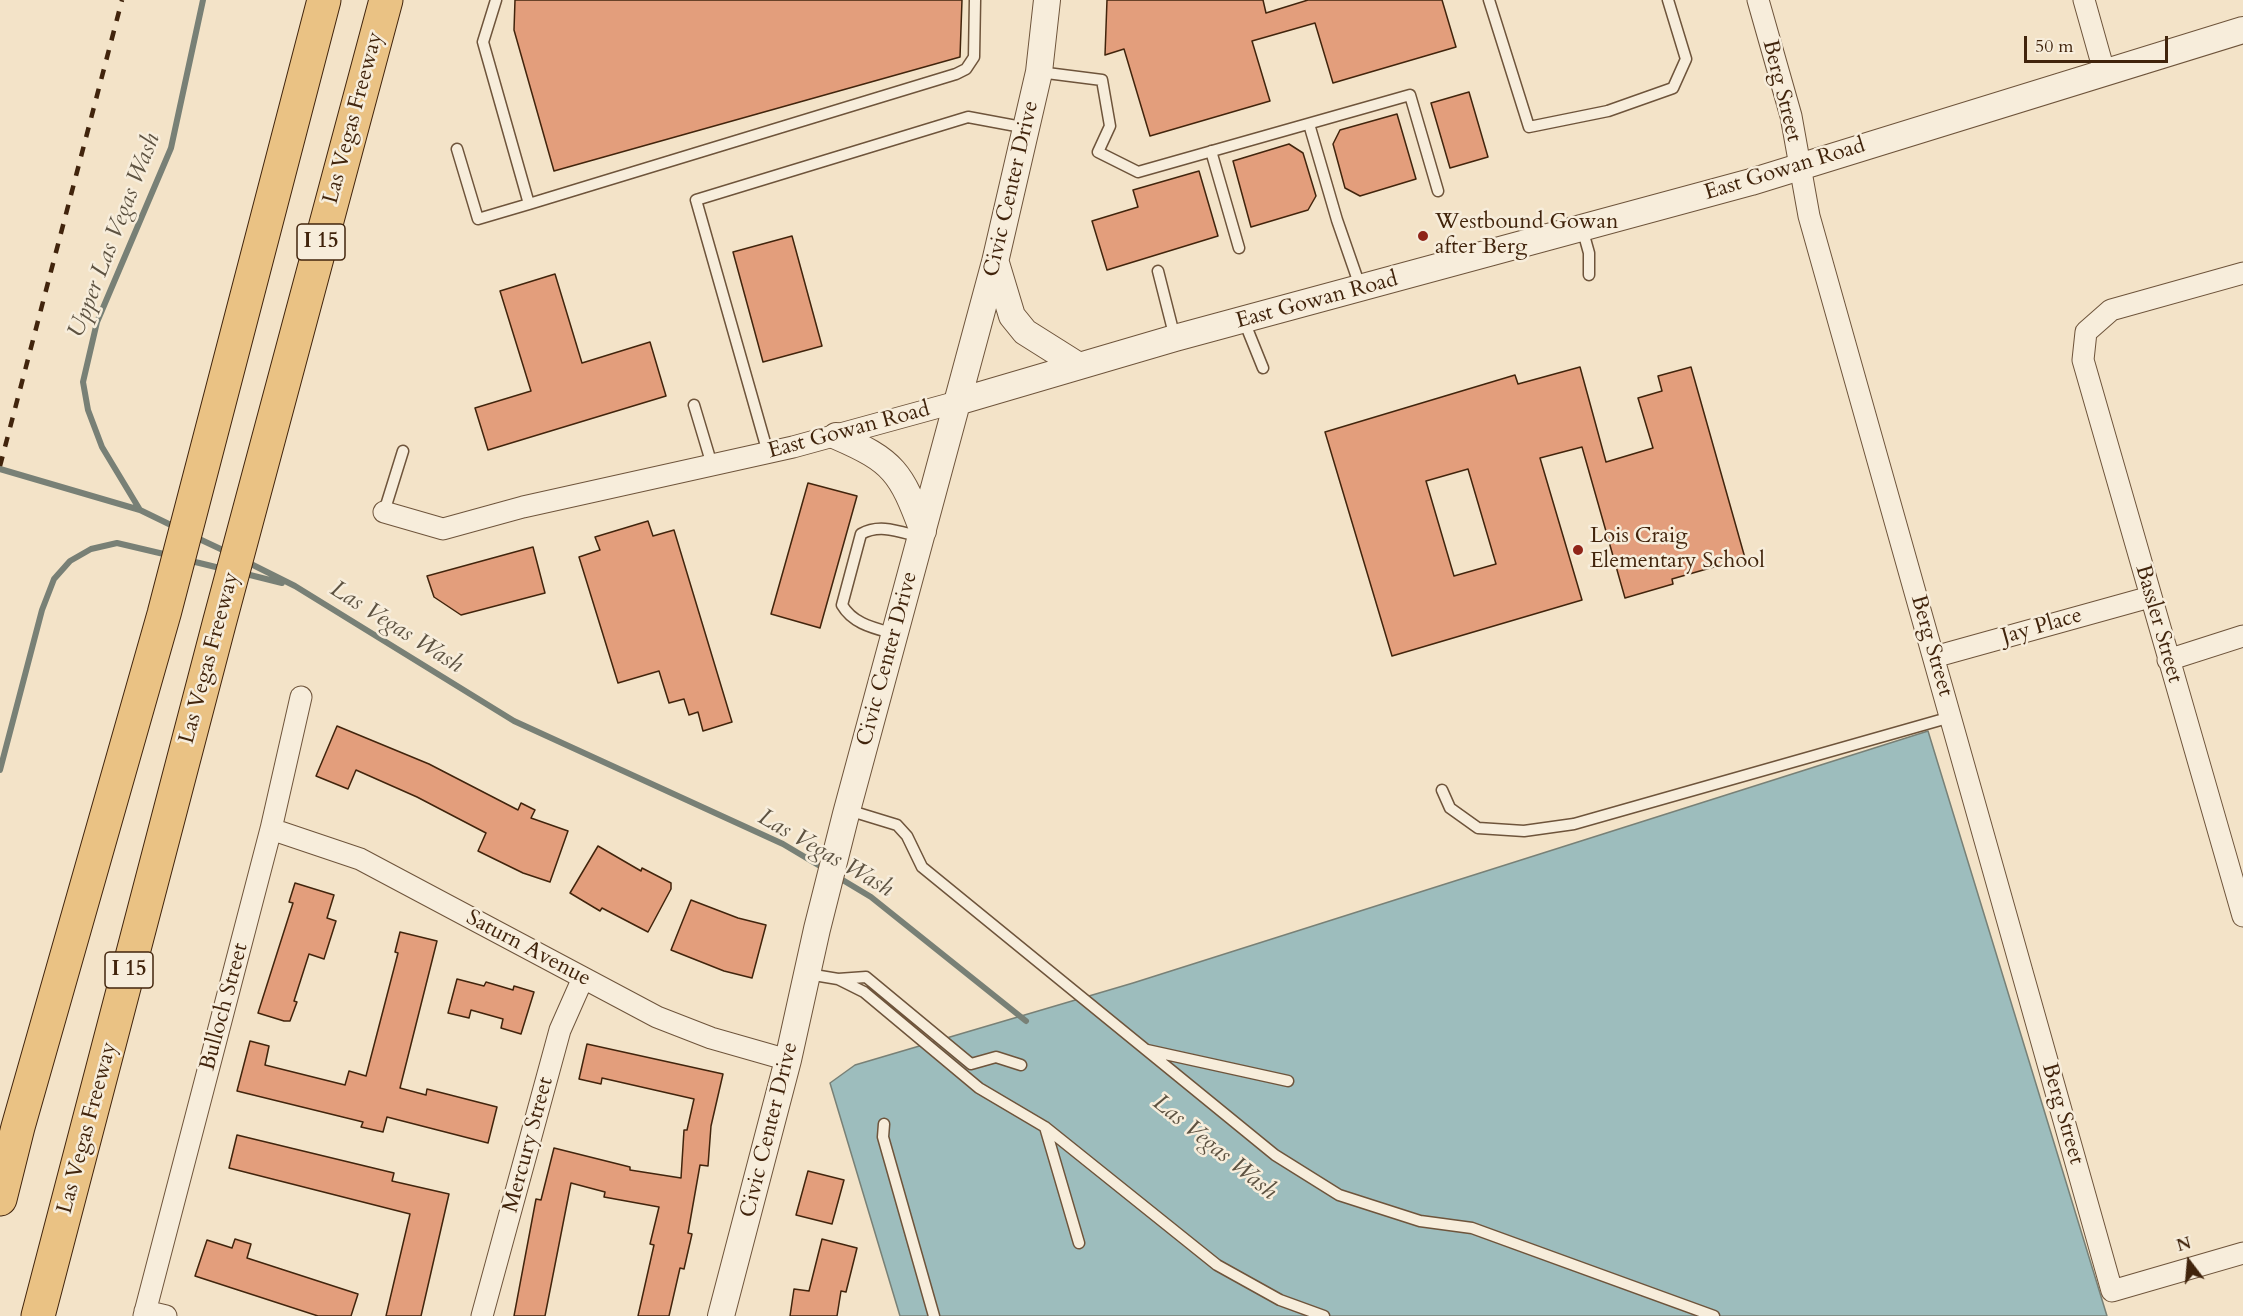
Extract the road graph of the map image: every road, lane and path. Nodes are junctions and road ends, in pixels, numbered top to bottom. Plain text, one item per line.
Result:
1 (324, 0) edge
2 (386, 0) edge
3 (496, 0) edge
4 (975, 0) edge
5 (1047, 0) edge
6 (1489, 0) edge
7 (1668, 0) edge
8 (1758, 0) edge
9 (2084, 0) edge
10 (2243, 30) edge
11 (2104, 71) junction
12 (1039, 72) junction
13 (1309, 124) junction
14 (1027, 128) junction
15 (457, 149) dead end
16 (1211, 151) junction
17 (1800, 168) junction
18 (1438, 191) dead end
19 (529, 204) junction
20 (1582, 228) junction
21 (1239, 248) dead end
22 (995, 261) junction
23 (1158, 271) dead end
24 (2243, 273) edge
25 (1589, 275) dead end
26 (1361, 289) junction
27 (1244, 321) junction
28 (1175, 338) junction
29 (1079, 366) junction
30 (1263, 368) dead end
31 (957, 402) junction
32 (694, 405) dead end
33 (836, 436) junction
34 (403, 451) dead end
35 (768, 453) junction
36 (712, 465) junction
37 (384, 512) joint
38 (922, 534) junction
39 (2150, 597) junction
40 (895, 634) junction
41 (2243, 636) edge
42 (1934, 657) junction
43 (2168, 660) junction
44 (301, 697) dead end
45 (1951, 717) junction
46 (1442, 790) dead end
47 (847, 812) junction
48 (271, 829) junction
49 (2243, 916) edge
50 (807, 974) junction
51 (583, 978) junction
52 (838, 979) junction
53 (1144, 1049) junction
54 (789, 1060) junction
55 (1021, 1065) dead end
56 (1288, 1082) dead end
57 (884, 1124) dead end
58 (18, 1127) junction
59 (1045, 1127) junction
60 (0, 1169) edge
61 (0, 1198) edge
62 (1079, 1243) dead end
63 (2243, 1253) edge
64 (145, 1313) edge
65 (38, 1316) edge
66 (166, 1316) edge
67 (482, 1316) edge
68 (722, 1316) edge
69 (934, 1316) edge
70 (1324, 1316) edge
71 (1714, 1316) edge

1 - 58 highway, I 15
2 - 65 highway, Las Vegas Freeway / I 15
3 - 19 lane
4 - 19 lane
5 - 12 street, Civic Center Drive
6 - 7 lane
8 - 17 street, Berg Street
9 - 11 street
10 - 11 street, East Gowan Road
11 - 17 street, East Gowan Road
12 - 14 street, Civic Center Drive
12 - 16 lane
13 - 16 lane
13 - 18 lane
13 - 26 lane
14 - 22 street, Civic Center Drive
14 - 35 lane
15 - 19 lane
16 - 21 lane
17 - 20 street, East Gowan Road
17 - 42 street, Berg Street
20 - 25 lane
20 - 26 street, East Gowan Road
22 - 29 street
22 - 31 street, Civic Center Drive
23 - 28 lane
24 - 39 street, Bassler Street
26 - 27 street, East Gowan Road
27 - 28 street, East Gowan Road
27 - 30 lane
28 - 29 street, East Gowan Road
29 - 31 street, East Gowan Road
31 - 33 street, East Gowan Road
31 - 38 street, Civic Center Drive
32 - 36 lane
33 - 35 street, East Gowan Road
33 - 38 street
34 - 37 lane
35 - 36 street, East Gowan Road
36 - 37 street, East Gowan Road
38 - 40 street, Civic Center Drive
38 - 40 lane
39 - 42 street, Jay Place
39 - 43 street, Bassler Street
40 - 47 street, Civic Center Drive
41 - 43 street
42 - 45 street, Berg Street
43 - 49 street, Bassler Street
44 - 48 street, Bulloch Street
45 - 46 lane
45 - 63 street, Berg Street
47 - 50 street, Civic Center Drive
47 - 53 lane
48 - 51 street, Saturn Avenue
48 - 64 street, Bulloch Street
50 - 52 lane
50 - 54 street, Civic Center Drive
51 - 54 street, Saturn Avenue
51 - 67 street, Mercury Street
52 - 55 lane
52 - 59 lane
53 - 56 lane
53 - 71 lane
54 - 68 street, Civic Center Drive
57 - 69 lane
58 - 60 highway
58 - 61 highway, I 15
59 - 62 lane
59 - 70 lane
64 - 66 street

